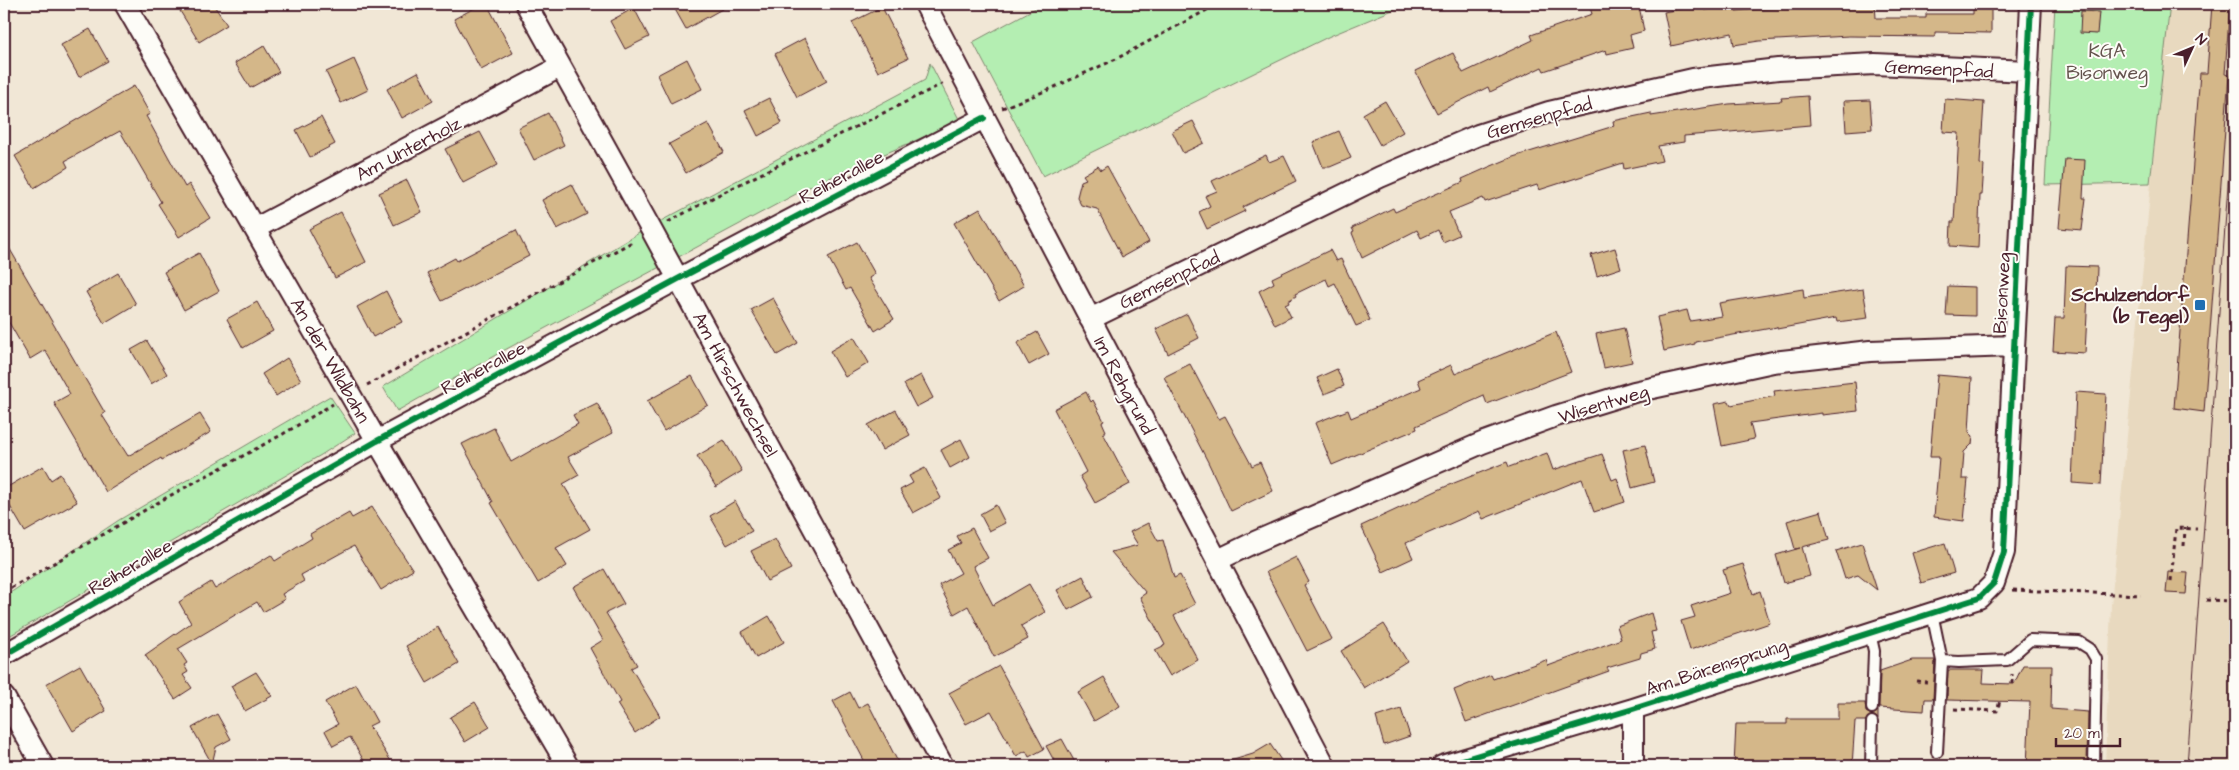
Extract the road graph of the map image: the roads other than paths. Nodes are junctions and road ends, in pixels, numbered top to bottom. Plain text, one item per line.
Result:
1 (125, 4) edge
2 (526, 4) edge
3 (925, 4) edge
4 (2031, 4) edge
5 (560, 67) junction
6 (2028, 71) junction
7 (984, 118) junction
8 (256, 228) junction
9 (678, 279) junction
10 (1090, 319) junction
11 (2014, 346) junction
12 (377, 441) junction
13 (1218, 560) junction
14 (1994, 583) joint
15 (1932, 613) junction
16 (1870, 634) junction
17 (4, 655) edge
18 (1942, 661) junction
19 (4, 698) edge
20 (1633, 708) junction
21 (1872, 708) dead end
22 (1872, 722) dead end
23 (1937, 752) dead end
24 (43, 766) edge
25 (568, 766) edge
26 (943, 766) edge
27 (1325, 766) edge
28 (1442, 766) edge
29 (1633, 766) edge
30 (1871, 766) edge
31 (2094, 766) edge

1 - 8 street, An der Wildbahn
2 - 5 street, Am Hirschwechsel
3 - 7 street, Im Rehgrund
4 - 6 street, Bisonweg
5 - 8 street, Am Unterholz
5 - 9 street, Am Hirschwechsel
6 - 10 street, Gemsenpfad
6 - 11 street, Bisonweg
7 - 9 street, Reiherallee
7 - 10 street, Im Rehgrund
8 - 12 street, An der Wildbahn
9 - 12 street, Reiherallee
9 - 26 street, Am Hirschwechsel
10 - 13 street, Im Rehgrund
11 - 13 street, Wisentweg
11 - 14 street, Bisonweg
12 - 17 street, Reiherallee
12 - 25 street, An der Wildbahn
13 - 27 street, Im Rehgrund
14 - 15 street, Am Bärensprung
15 - 16 street, Am Bärensprung
15 - 18 lane
16 - 20 street, Am Bärensprung
16 - 21 lane
18 - 23 lane
18 - 31 lane
19 - 24 street
20 - 28 street, Am Bärensprung
20 - 29 street
22 - 30 lane

